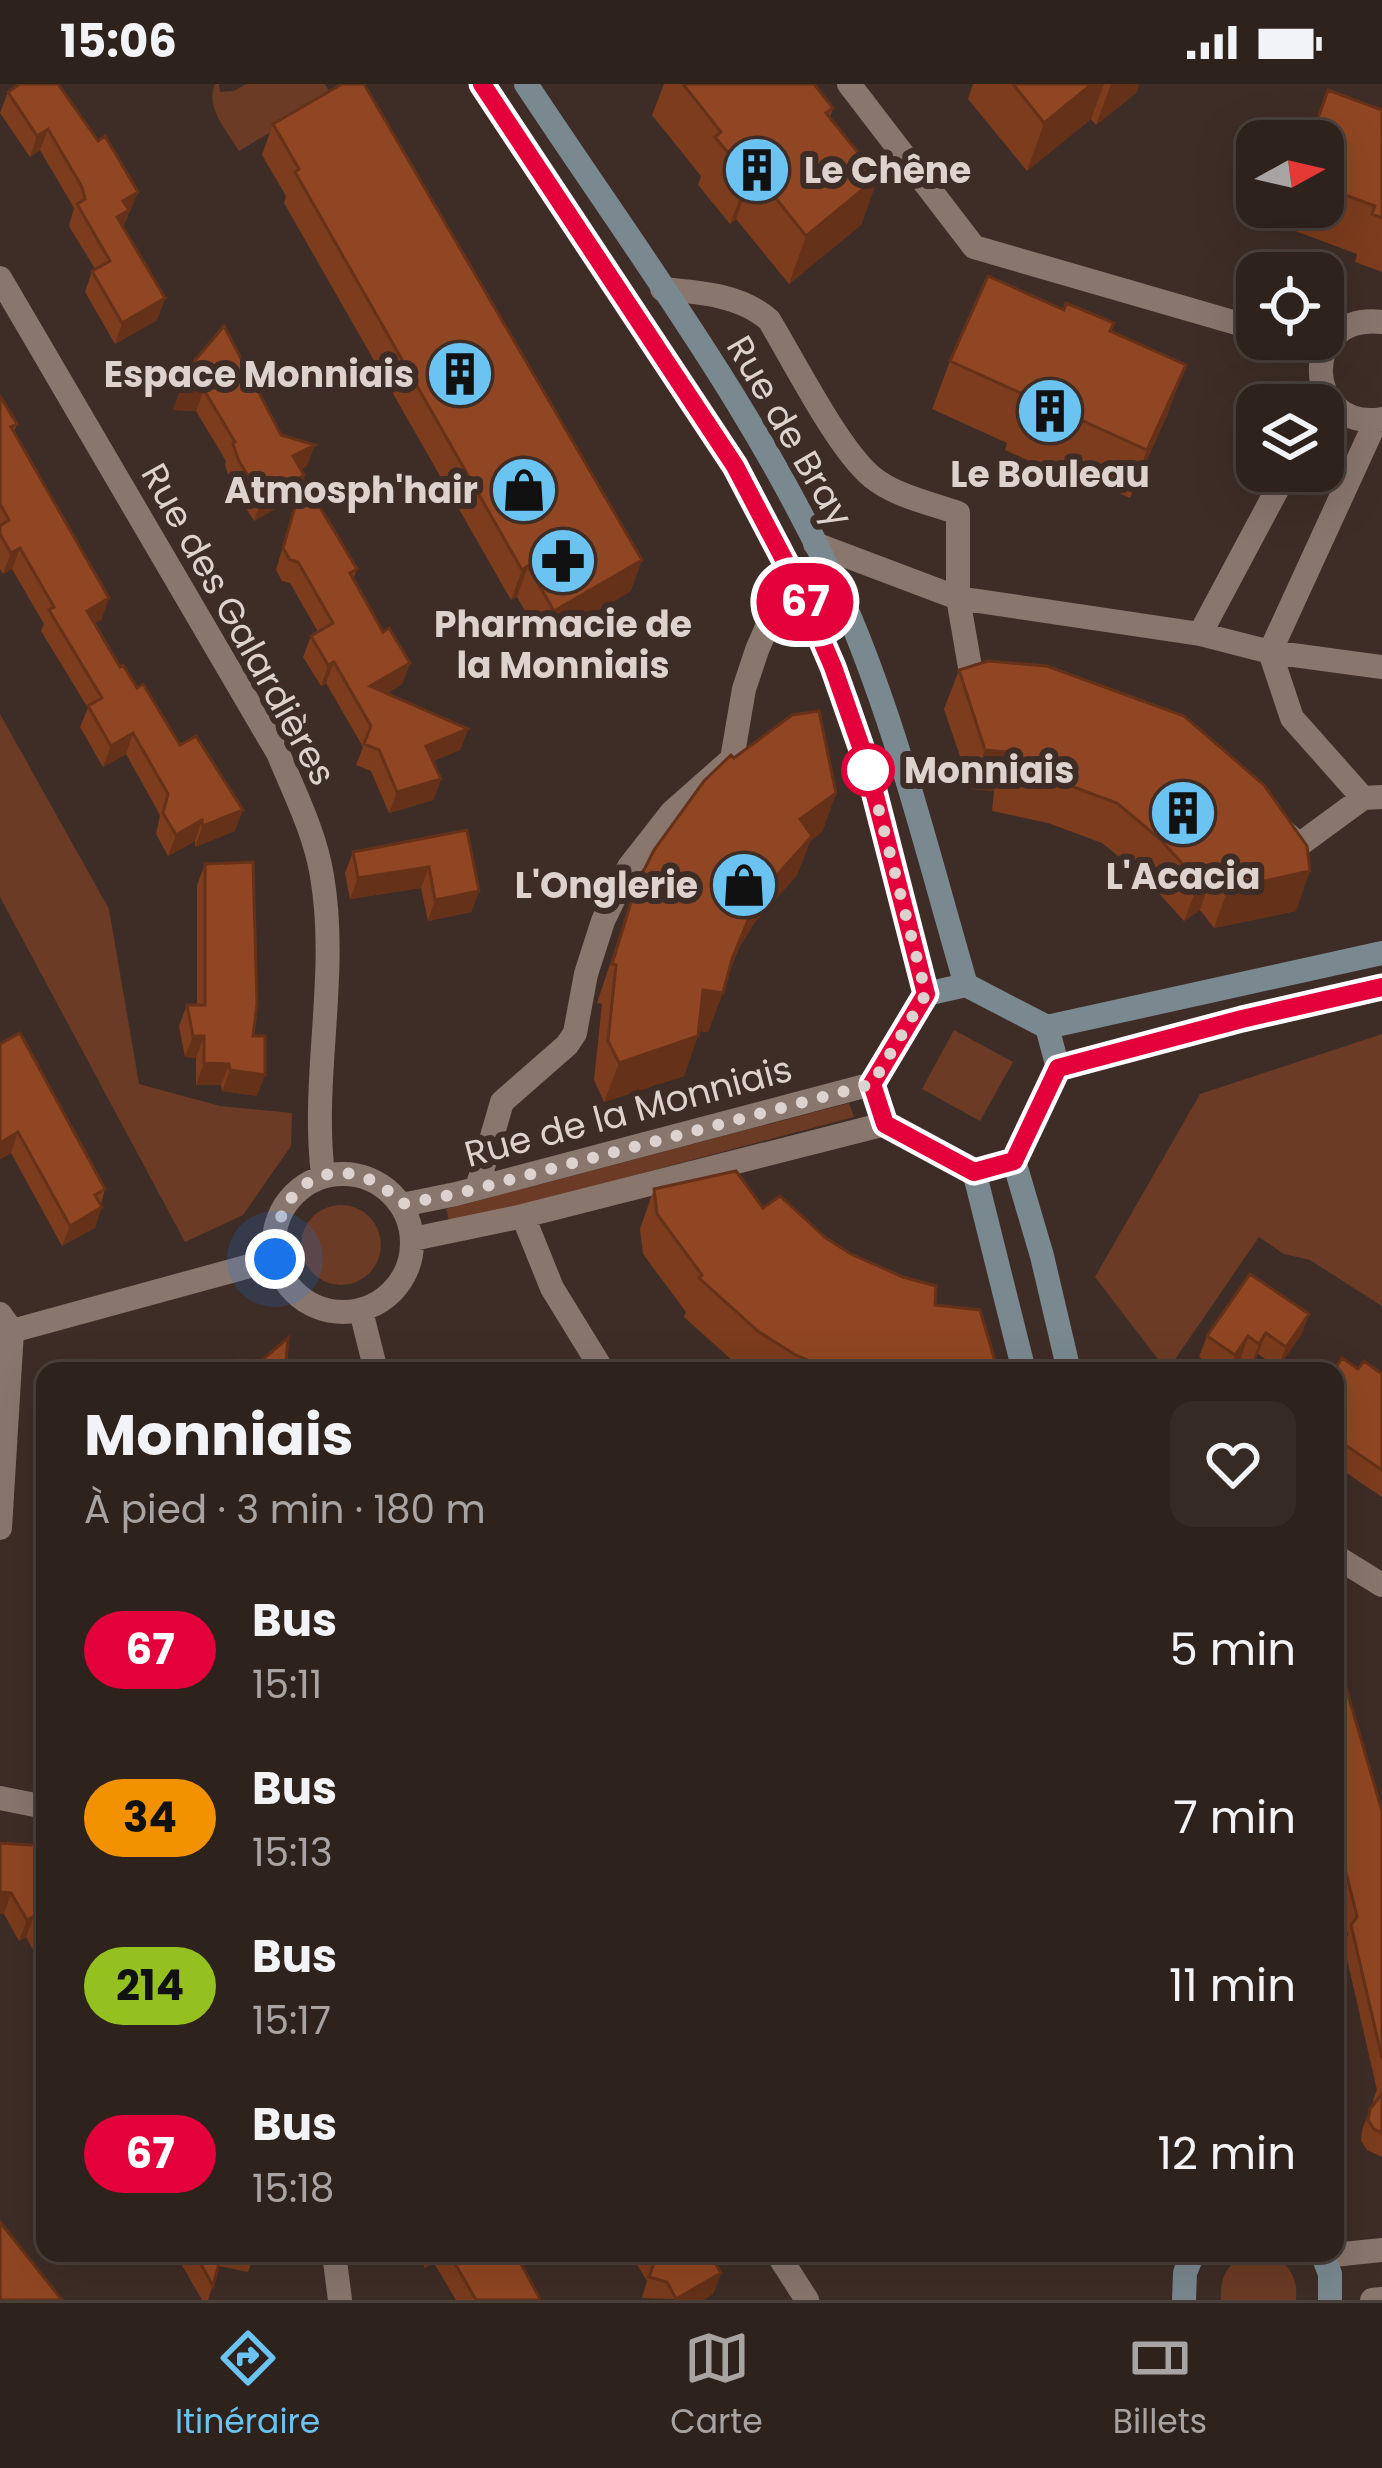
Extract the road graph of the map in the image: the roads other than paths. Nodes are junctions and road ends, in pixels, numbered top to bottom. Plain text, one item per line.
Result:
1 (482, 84) edge
2 (526, 84) edge
3 (848, 84) edge
4 (0, 278) edge
5 (662, 290) junction
6 (1382, 322) edge
7 (1236, 323) edge
8 (1344, 327) edge
9 (1344, 413) edge
10 (1379, 420) edge
11 (1276, 492) edge
12 (815, 544) junction
13 (799, 588) junction
14 (958, 598) junction
15 (1200, 634) junction
16 (1270, 652) junction
17 (1382, 667) edge
18 (1010, 683) edge
19 (1372, 797) edge
20 (1264, 815) edge
21 (1382, 953) edge
22 (966, 985) junction
23 (1382, 987) edge
24 (926, 994) junction
25 (1047, 1027) junction
26 (1058, 1068) junction
27 (872, 1084) junction
28 (885, 1124) junction
29 (1014, 1161) junction
30 (974, 1172) junction
31 (323, 1175) junction
32 (476, 1188) junction
33 (402, 1204) junction
34 (524, 1216) junction
35 (413, 1239) junction
36 (275, 1259) junction
37 (361, 1311) junction
38 (6, 1322) edge
39 (374, 1362) edge
40 (597, 1362) edge
41 (1022, 1362) edge
42 (1067, 1362) edge
43 (0, 1528) edge
44 (1344, 1562) edge
45 (1382, 1585) edge
46 (0, 1798) edge
47 (36, 1805) edge
48 (1382, 2250) edge
49 (1344, 2253) edge
50 (335, 2262) edge
51 (783, 2262) edge
52 (1189, 2262) edge
53 (1326, 2262) edge
54 (1182, 2299) edge
55 (1382, 2299) edge
56 (340, 2300) edge
57 (807, 2300) edge
58 (1330, 2300) edge
59 (1372, 2300) edge

1 - 13 street, Rue de Bray
2 - 5 street, Rue de Bray
3 - 7 street
4 - 31 street, Rue des Galardières
5 - 12 street, Rue de Bray
5 - 14 street
6 - 8 street
9 - 10 street
10 - 16 street
11 - 15 street
12 - 14 street
12 - 22 street, Rue de Bray
13 - 24 street, Rue de Bray
13 - 32 street
14 - 15 street
14 - 18 street
15 - 16 street
16 - 17 street
16 - 19 street
19 - 20 street
21 - 25 street
22 - 24 street
22 - 25 street
23 - 26 street
24 - 27 street
25 - 26 street
26 - 29 street
27 - 28 street
27 - 32 street, Rue de la Monniais
28 - 30 street
28 - 34 street, Rue de la Monniais
29 - 30 street
29 - 42 street
30 - 41 street
31 - 33 street
31 - 36 street
32 - 33 street, Rue de la Monniais
33 - 35 street
34 - 35 street, Rue de la Monniais
34 - 40 street
35 - 37 street
36 - 37 street
36 - 38 street
37 - 39 street
38 - 43 street
44 - 45 street
46 - 47 street
48 - 49 street
50 - 56 street
51 - 57 street
52 - 54 street
53 - 58 street
55 - 59 street

